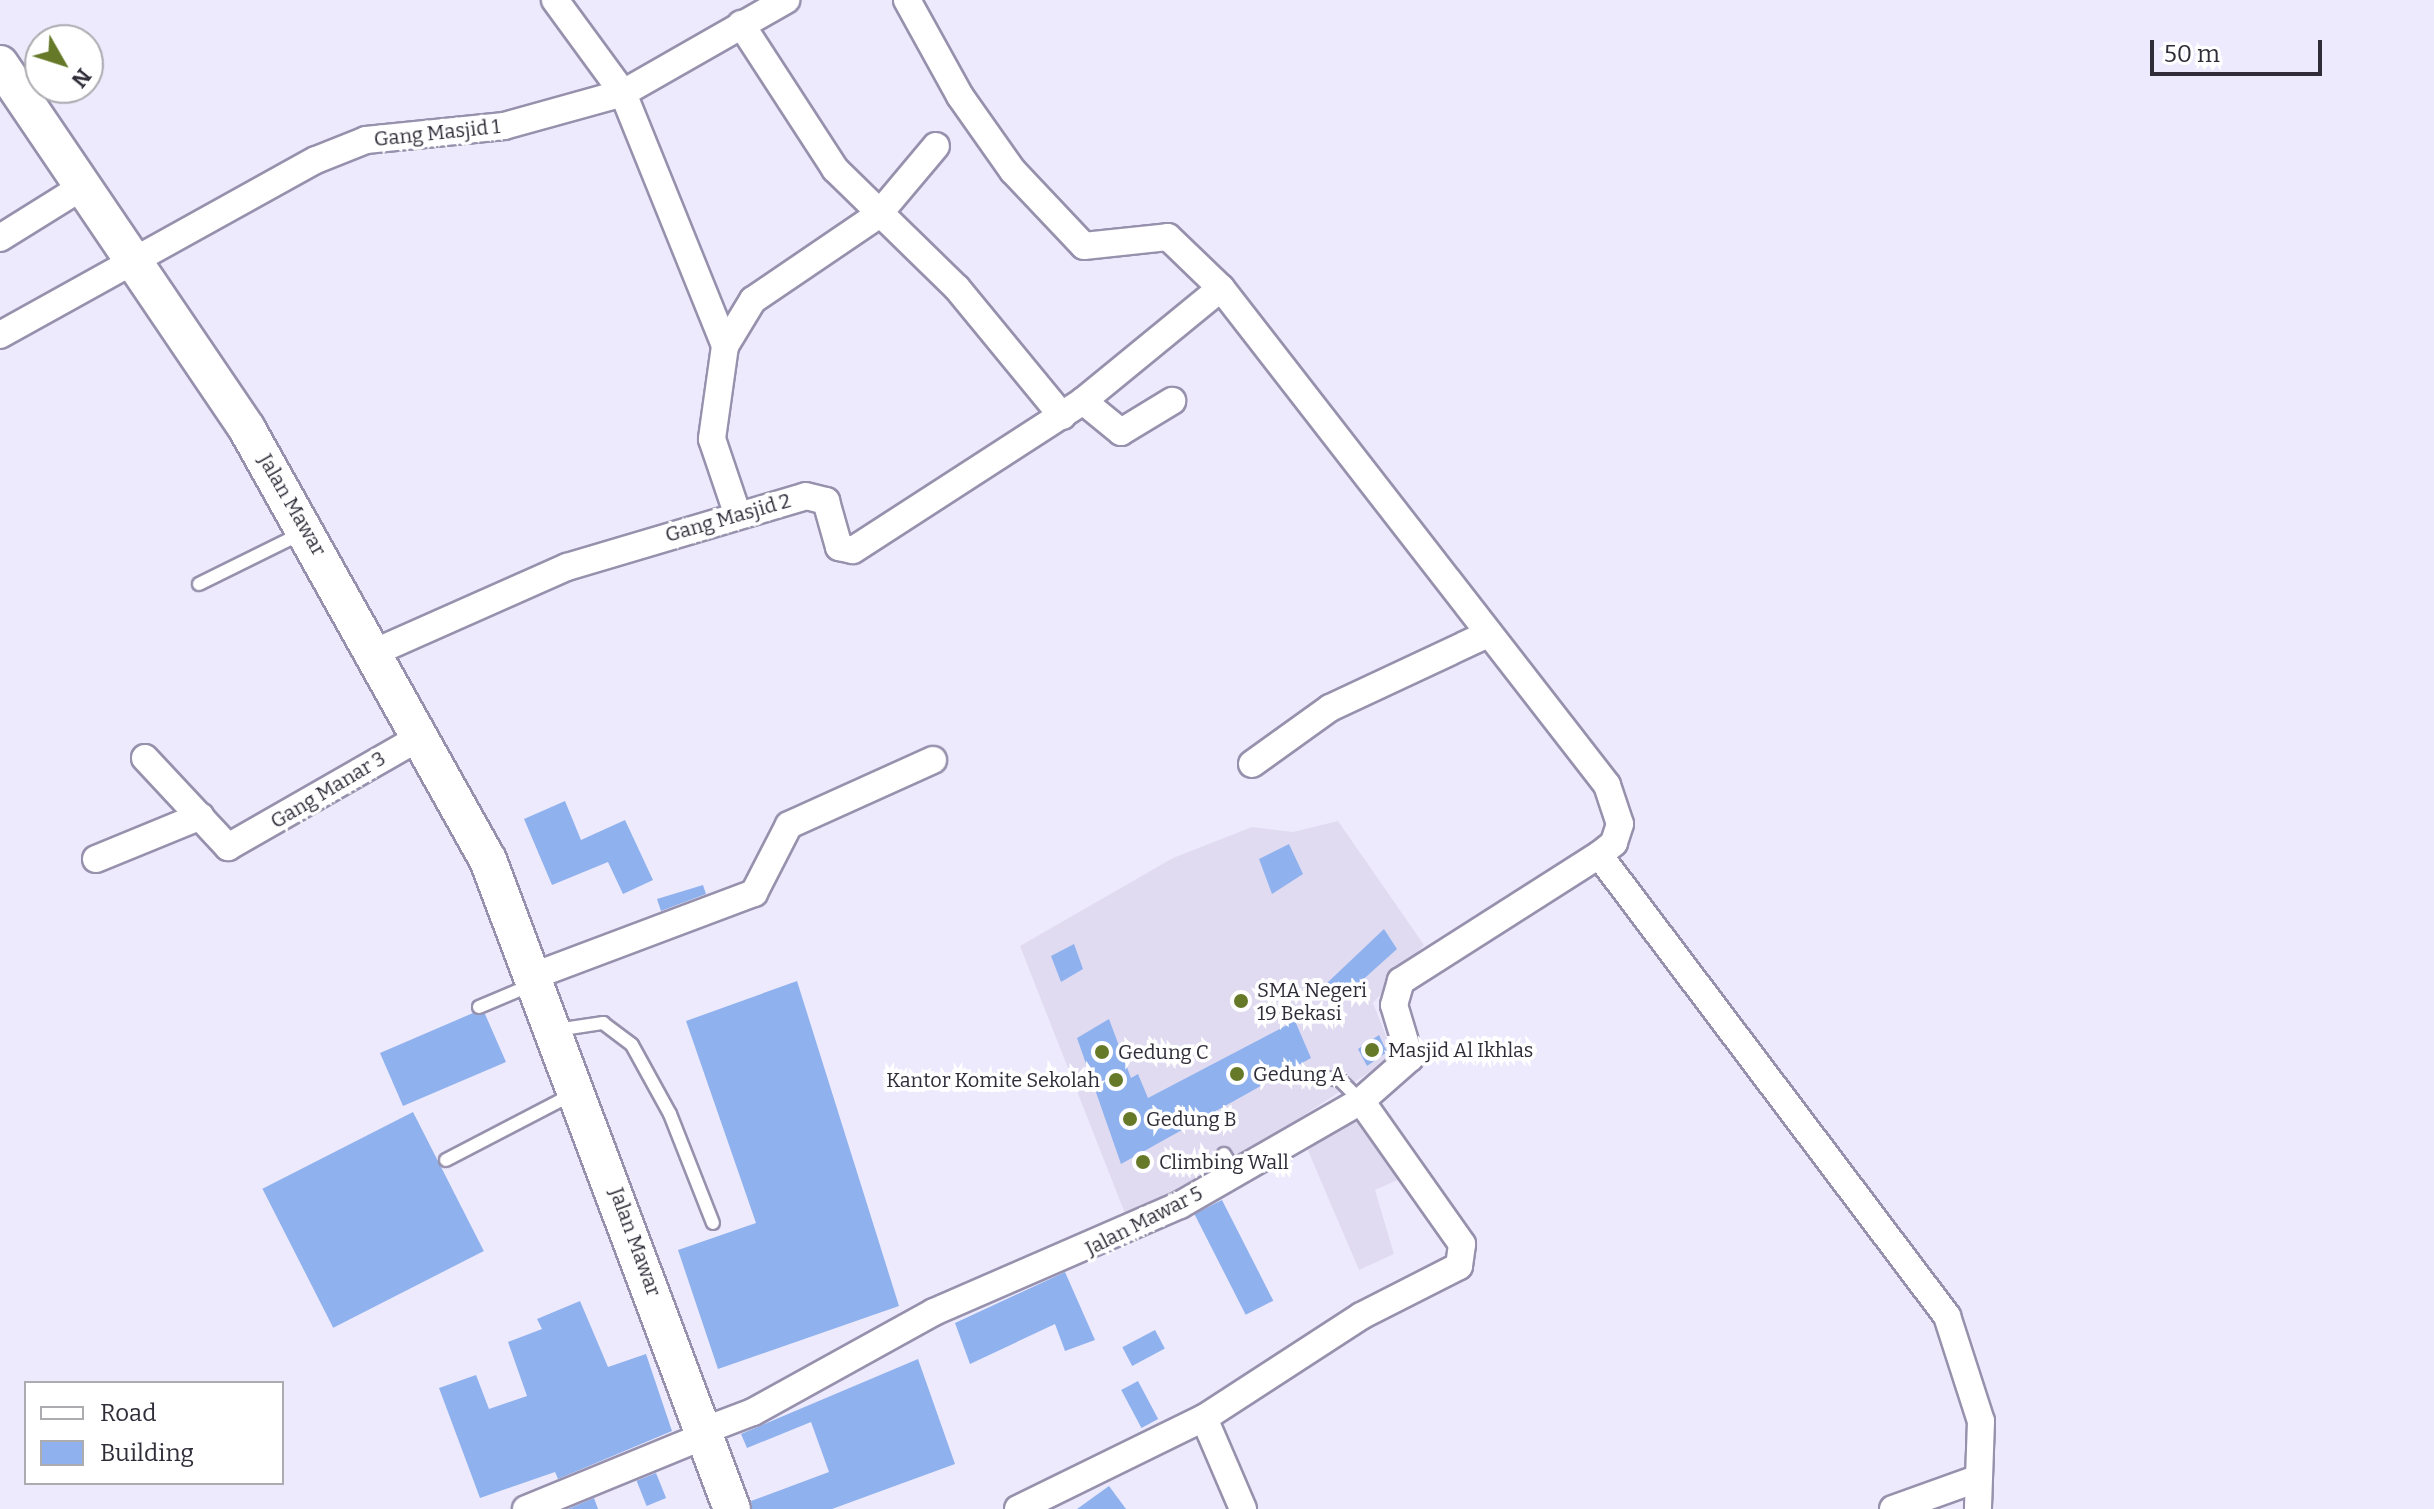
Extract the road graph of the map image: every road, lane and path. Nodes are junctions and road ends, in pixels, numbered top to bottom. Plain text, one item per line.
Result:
1 (555, 0) edge
2 (786, 0) edge
3 (907, 0) edge
4 (741, 24) junction
5 (0, 64) edge
6 (623, 93) junction
7 (936, 146) dead end
8 (85, 185) junction
9 (878, 215) junction
10 (0, 238) edge
11 (137, 262) junction
12 (1221, 288) junction
13 (0, 335) edge
14 (725, 346) junction
15 (1083, 401) junction
16 (1172, 401) dead end
17 (1062, 416) junction
18 (737, 513) junction
19 (308, 530) junction
20 (199, 584) dead end
21 (1486, 635) junction
22 (375, 652) junction
23 (420, 737) junction
24 (145, 758) dead end
25 (933, 760) dead end
26 (1252, 764) dead end
27 (201, 816) junction
28 (1599, 855) junction
29 (96, 859) dead end
30 (537, 978) junction
31 (479, 1007) dead end
32 (554, 1030) junction
33 (1317, 1077) dead end
34 (579, 1090) junction
35 (1361, 1101) junction
36 (446, 1160) dead end
37 (713, 1223) dead end
38 (1204, 1418) junction
39 (704, 1433) junction
40 (1979, 1478) junction
41 (526, 1509) edge
42 (732, 1509) edge
43 (1018, 1509) edge
44 (1243, 1509) edge
45 (1893, 1509) edge
46 (1978, 1509) edge

1 - 6 street
2 - 4 street, Gang Masjid 1
3 - 12 street
4 - 6 street, Gang Masjid 1
4 - 9 street
5 - 8 street, Jalan Mawar
6 - 11 street, Gang Masjid 1
6 - 14 street
7 - 9 street
8 - 10 street
8 - 11 street, Jalan Mawar
9 - 14 street
9 - 17 street
11 - 13 street, Gang Masjid 1
11 - 19 street, Jalan Mawar
12 - 15 street, Gang Masjid 2
12 - 21 street
14 - 18 street
15 - 16 street
15 - 17 street, Gang Masjid 2
17 - 18 street, Gang Masjid 2
18 - 22 street, Gang Masjid 2
19 - 20 lane
19 - 22 street, Jalan Mawar
21 - 26 street
21 - 28 street
22 - 23 street, Jalan Mawar
23 - 27 street, Gang Manar 3
23 - 30 street, Jalan Mawar
24 - 27 street
25 - 30 street
27 - 29 street
28 - 35 street, Jalan Mawar 5
28 - 40 street
30 - 31 lane
30 - 32 street, Jalan Mawar
32 - 34 street, Jalan Mawar
32 - 37 lane
33 - 35 lane
34 - 36 lane
34 - 39 street, Jalan Mawar
35 - 38 street
35 - 39 street, Jalan Mawar 5
38 - 43 street
38 - 44 street
39 - 41 street, Jalan Mawar 5
39 - 42 street, Jalan Mawar
40 - 45 street
40 - 46 street

